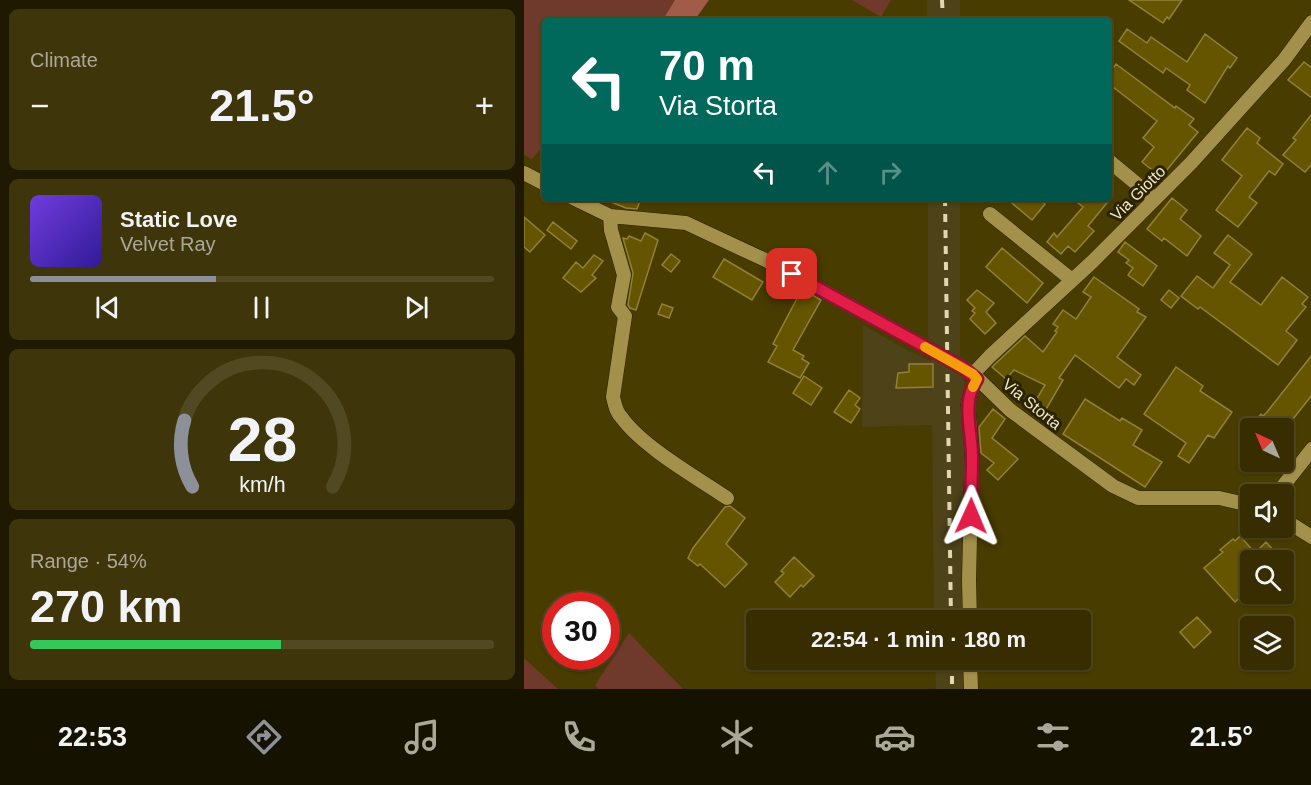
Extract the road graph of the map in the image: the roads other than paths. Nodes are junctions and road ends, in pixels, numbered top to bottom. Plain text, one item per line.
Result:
1 (1312, 22) edge
2 (1112, 163) edge
3 (526, 179) edge
4 (542, 183) edge
5 (1156, 200) junction
6 (579, 201) edge
7 (990, 214) dead end
8 (610, 216) junction
9 (1072, 280) junction
10 (975, 377) junction
11 (1312, 448) edge
12 (1284, 484) edge
13 (727, 498) dead end
14 (1240, 503) edge
15 (1294, 526) edge
16 (1312, 537) edge
17 (970, 610) edge
18 (971, 670) edge
19 (971, 689) edge

1 - 5 street, Via Giotto
2 - 5 street
3 - 4 street
5 - 9 street, Via Giotto
6 - 8 street, Via Storta
7 - 9 street
8 - 10 street, Via Storta
8 - 13 street
9 - 10 street, Via Giotto
10 - 14 street, Via Storta
10 - 17 street
11 - 12 street
15 - 16 street
18 - 19 street

